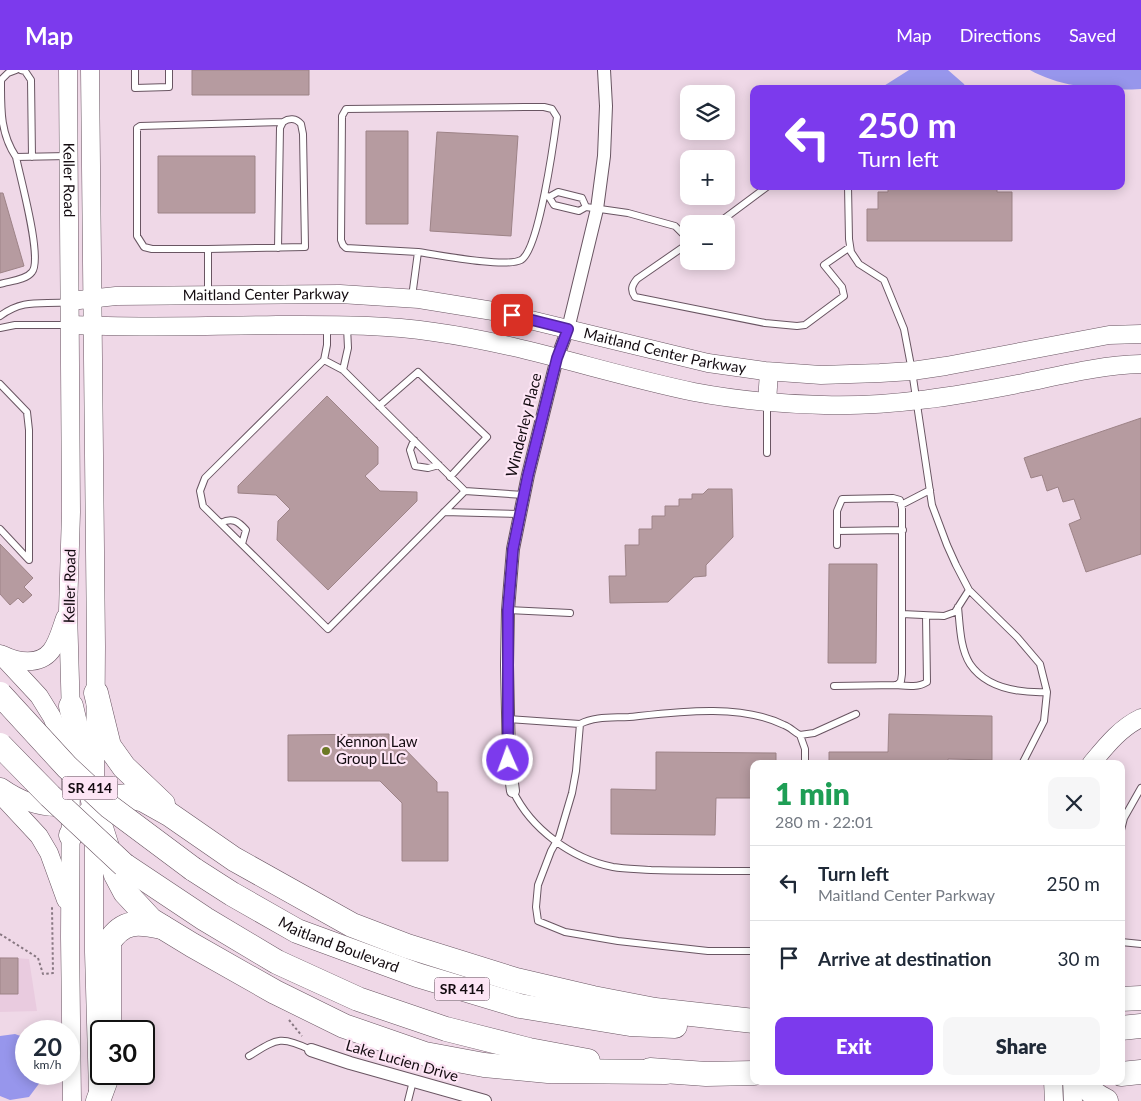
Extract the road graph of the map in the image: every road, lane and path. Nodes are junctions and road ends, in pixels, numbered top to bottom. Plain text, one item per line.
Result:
1 (16, 70) edge
2 (21, 70) edge
3 (68, 70) edge
4 (90, 70) edge
5 (135, 70) edge
6 (169, 70) edge
7 (604, 70) edge
8 (282, 122) junction
9 (69, 156) junction
10 (16, 157) junction
11 (32, 157) junction
12 (763, 190) edge
13 (848, 190) edge
14 (546, 196) junction
15 (592, 208) junction
16 (729, 215) edge
17 (680, 232) edge
18 (850, 247) junction
19 (278, 248) junction
20 (680, 248) edge
21 (208, 249) junction
22 (418, 252) junction
23 (0, 284) edge
24 (340, 294) junction
25 (208, 295) junction
26 (412, 298) junction
27 (92, 299) junction
28 (70, 302) junction
29 (0, 316) edge
30 (70, 325) junction
31 (327, 325) junction
32 (347, 325) junction
33 (92, 326) junction
34 (0, 328) edge
35 (568, 329) junction
36 (1141, 334) edge
37 (557, 358) junction
38 (324, 360) junction
39 (1141, 364) edge
40 (343, 370) junction
41 (912, 370) junction
42 (769, 372) junction
43 (0, 384) edge
44 (916, 401) junction
45 (767, 402) junction
46 (379, 406) junction
47 (414, 440) junction
48 (767, 453) dead end
49 (439, 465) junction
50 (450, 477) junction
51 (930, 490) junction
52 (465, 491) junction
53 (524, 495) junction
54 (901, 505) junction
55 (444, 512) junction
56 (520, 514) junction
57 (221, 523) junction
58 (0, 529) edge
59 (903, 530) junction
60 (838, 531) junction
61 (242, 544) junction
62 (838, 545) dead end
63 (969, 590) junction
64 (958, 607) junction
65 (508, 610) junction
66 (68, 611) junction
67 (570, 613) dead end
68 (902, 614) junction
69 (926, 616) junction
70 (0, 654) edge
71 (895, 685) junction
72 (834, 686) dead end
73 (1047, 692) junction
74 (96, 693) junction
75 (0, 694) edge
76 (71, 706) junction
77 (856, 714) dead end
78 (1141, 718) edge
79 (507, 719) junction
80 (580, 724) junction
81 (800, 735) junction
82 (0, 745) edge
83 (805, 760) edge
84 (1024, 760) edge
85 (1094, 760) edge
86 (71, 764) junction
87 (0, 786) edge
88 (1141, 788) edge
89 (513, 791) joint
90 (0, 794) edge
91 (88, 802) junction
92 (1125, 816) edge
93 (178, 820) junction
94 (71, 835) joint
95 (556, 842) junction
96 (750, 871) edge
97 (52, 902) dead end
98 (70, 911) junction
99 (162, 927) junction
100 (0, 934) edge
101 (1125, 942) edge
102 (1141, 944) edge
103 (750, 951) edge
104 (1125, 992) edge
105 (1141, 992) edge
106 (1141, 998) edge
107 (1125, 999) edge
108 (109, 1020) edge
109 (750, 1021) edge
110 (1141, 1026) edge
111 (750, 1028) edge
112 (1125, 1028) edge
113 (312, 1050) joint
114 (249, 1056) dead end
115 (666, 1072) junction
116 (750, 1073) edge
117 (1125, 1074) edge
118 (1141, 1074) edge
119 (413, 1081) junction
120 (104, 1085) edge
121 (1053, 1085) edge
122 (1072, 1085) edge
123 (1085, 1085) edge
124 (453, 1097) edge
125 (72, 1101) edge
126 (98, 1101) edge
127 (408, 1101) edge
128 (485, 1101) edge
129 (1054, 1101) edge
130 (1072, 1101) edge
131 (1106, 1101) edge

1 - 10 lane
2 - 11 lane
3 - 9 street, Keller Road
4 - 27 street, Keller Road
5 - 6 lane
7 - 15 street, Winderley Place
8 - 19 lane
8 - 19 lane
8 - 21 lane
9 - 11 lane
9 - 28 street, Keller Road
10 - 11 lane
10 - 23 lane
12 - 16 lane
13 - 18 lane
14 - 15 lane
14 - 15 lane
14 - 22 lane
14 - 22 lane
15 - 17 lane
15 - 35 street, Winderley Place
18 - 20 lane
18 - 41 lane
19 - 21 lane
21 - 25 lane
22 - 26 lane
24 - 25 street, Maitland Center Parkway
24 - 26 street, Maitland Center Parkway
24 - 31 street
24 - 32 street
25 - 27 street, Maitland Center Parkway
26 - 35 street, Maitland Center Parkway
27 - 28 street, Maitland Center Parkway
27 - 33 street, Keller Road
28 - 29 lane
28 - 30 street, Keller Road
30 - 33 street, Maitland Center Parkway
30 - 34 lane
30 - 66 street, Keller Road
31 - 32 street, Maitland Center Parkway
31 - 33 street, Maitland Center Parkway
31 - 38 lane
32 - 37 street, Maitland Center Parkway
32 - 40 lane
33 - 74 street, Keller Road
35 - 37 street, Winderley Place
35 - 42 street, Maitland Center Parkway
36 - 41 street, Maitland Center Parkway
37 - 45 street, Maitland Center Parkway
37 - 53 street, Winderley Place
38 - 40 lane
38 - 57 lane
39 - 44 street, Maitland Center Parkway
40 - 46 lane
41 - 42 street, Maitland Center Parkway
41 - 44 lane
42 - 45 street
43 - 58 lane
44 - 45 street, Maitland Center Parkway
44 - 51 lane
45 - 48 lane
46 - 47 lane
46 - 50 lane
47 - 49 lane
47 - 49 lane
49 - 50 lane
50 - 52 lane
51 - 54 lane
51 - 63 lane
52 - 53 lane
52 - 55 lane
53 - 56 street, Winderley Place
54 - 59 lane
54 - 60 lane
55 - 56 lane
55 - 61 lane
56 - 65 street, Winderley Place
57 - 61 lane
57 - 61 lane
59 - 60 lane
59 - 68 lane
60 - 62 lane
63 - 64 lane
63 - 73 lane
64 - 69 lane
64 - 73 lane
65 - 67 lane
65 - 79 street, Winderley Place
66 - 70 street
66 - 76 street, Keller Road
68 - 69 lane
68 - 71 lane
69 - 71 lane
70 - 86 street
71 - 72 lane
73 - 84 lane
74 - 91 street, Keller Road
74 - 93 highway
75 - 111 highway, Maitland Boulevard / SR 414, bridge
76 - 86 street, Keller Road
76 - 91 highway
77 - 81 lane
78 - 85 street
79 - 80 lane
79 - 89 street, Winderley Place
80 - 81 lane
80 - 95 lane
81 - 83 lane
82 - 115 highway, SR 414, bridge
86 - 91 street, Keller Road
87 - 91 street
88 - 92 lane
89 - 95 lane
90 - 98 street
91 - 93 highway
91 - 94 highway
91 - 99 highway
91 - 126 street, Keller Road
93 - 109 highway
94 - 98 street
95 - 96 lane
95 - 103 lane
97 - 100 path
98 - 125 street
99 - 108 highway
99 - 115 highway
101 - 102 lane
104 - 105 highway
106 - 107 highway
110 - 112 highway
113 - 114 lane
113 - 119 street, Lake Lucien Drive
115 - 116 highway, SR 414
117 - 118 highway
119 - 124 street, Lake Lucien Drive
119 - 127 lane
120 - 126 highway
121 - 129 street
122 - 130 street
123 - 131 highway
124 - 128 street, Lake Lucien Drive

